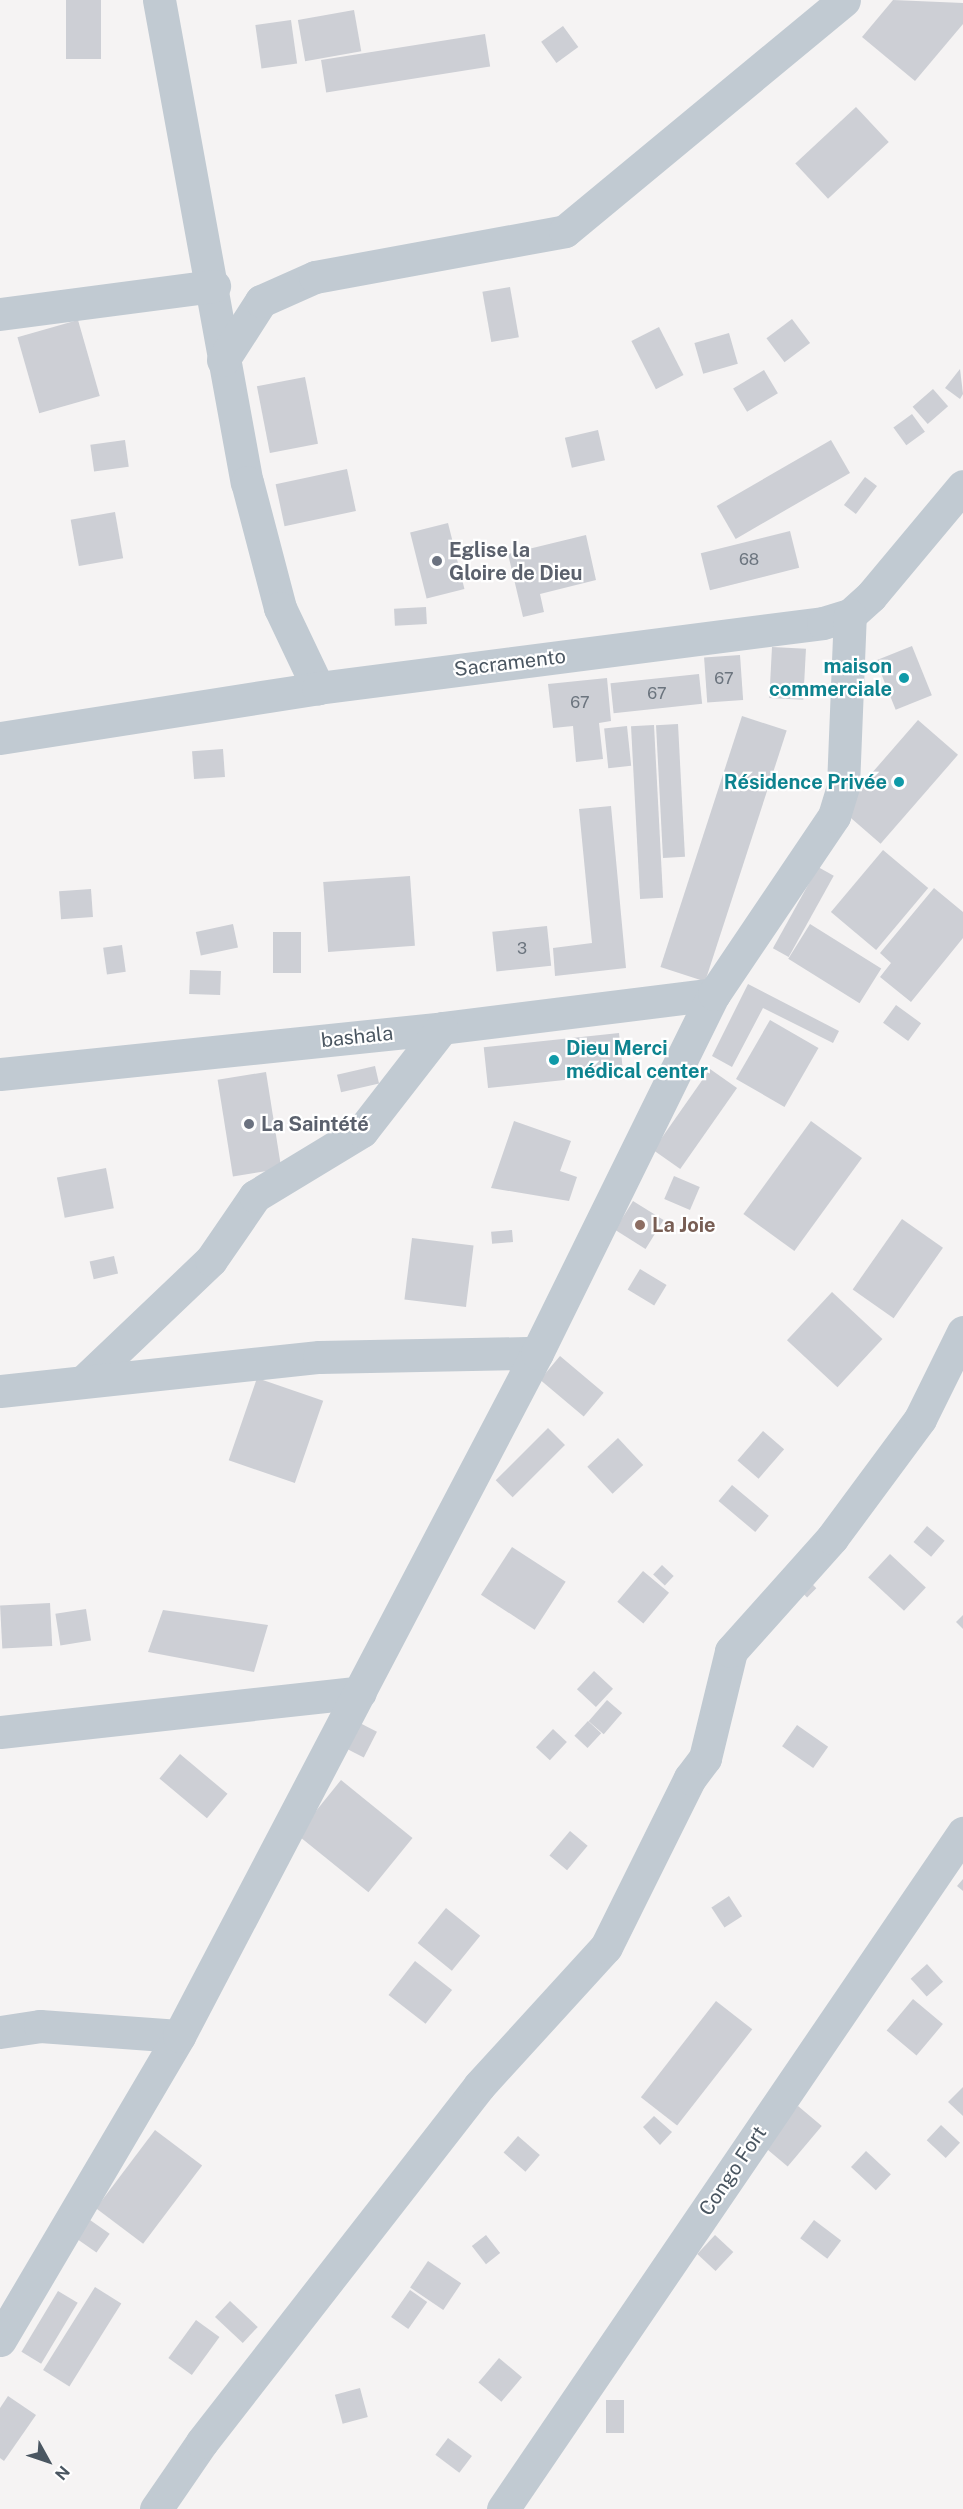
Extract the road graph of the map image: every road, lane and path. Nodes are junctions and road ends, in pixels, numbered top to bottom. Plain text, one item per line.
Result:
1 (159, 0) edge
2 (844, 0) edge
3 (213, 286) junction
4 (0, 314) edge
5 (223, 360) junction
6 (963, 486) edge
7 (850, 615) junction
8 (318, 688) junction
9 (0, 738) edge
10 (714, 994) junction
11 (442, 1028) junction
12 (0, 1074) edge
13 (963, 1332) edge
14 (537, 1353) junction
15 (84, 1381) junction
16 (0, 1391) edge
17 (360, 1692) junction
18 (0, 1732) edge
19 (963, 1833) edge
20 (0, 2032) edge
21 (179, 2036) junction
22 (0, 2340) edge
23 (156, 2509) edge
24 (503, 2509) edge

1 - 3 street
2 - 5 street
3 - 4 street
3 - 5 street
5 - 8 street
6 - 7 street, Sacramento
7 - 8 street, Sacramento
7 - 10 street
8 - 9 street, Sacramento
10 - 11 street, bashala
10 - 14 street
11 - 12 street, bashala
11 - 15 street
13 - 23 street
14 - 15 street
14 - 17 street
15 - 16 street
17 - 18 street
17 - 21 street
19 - 24 street, Congo Fort
20 - 21 street
21 - 22 street

